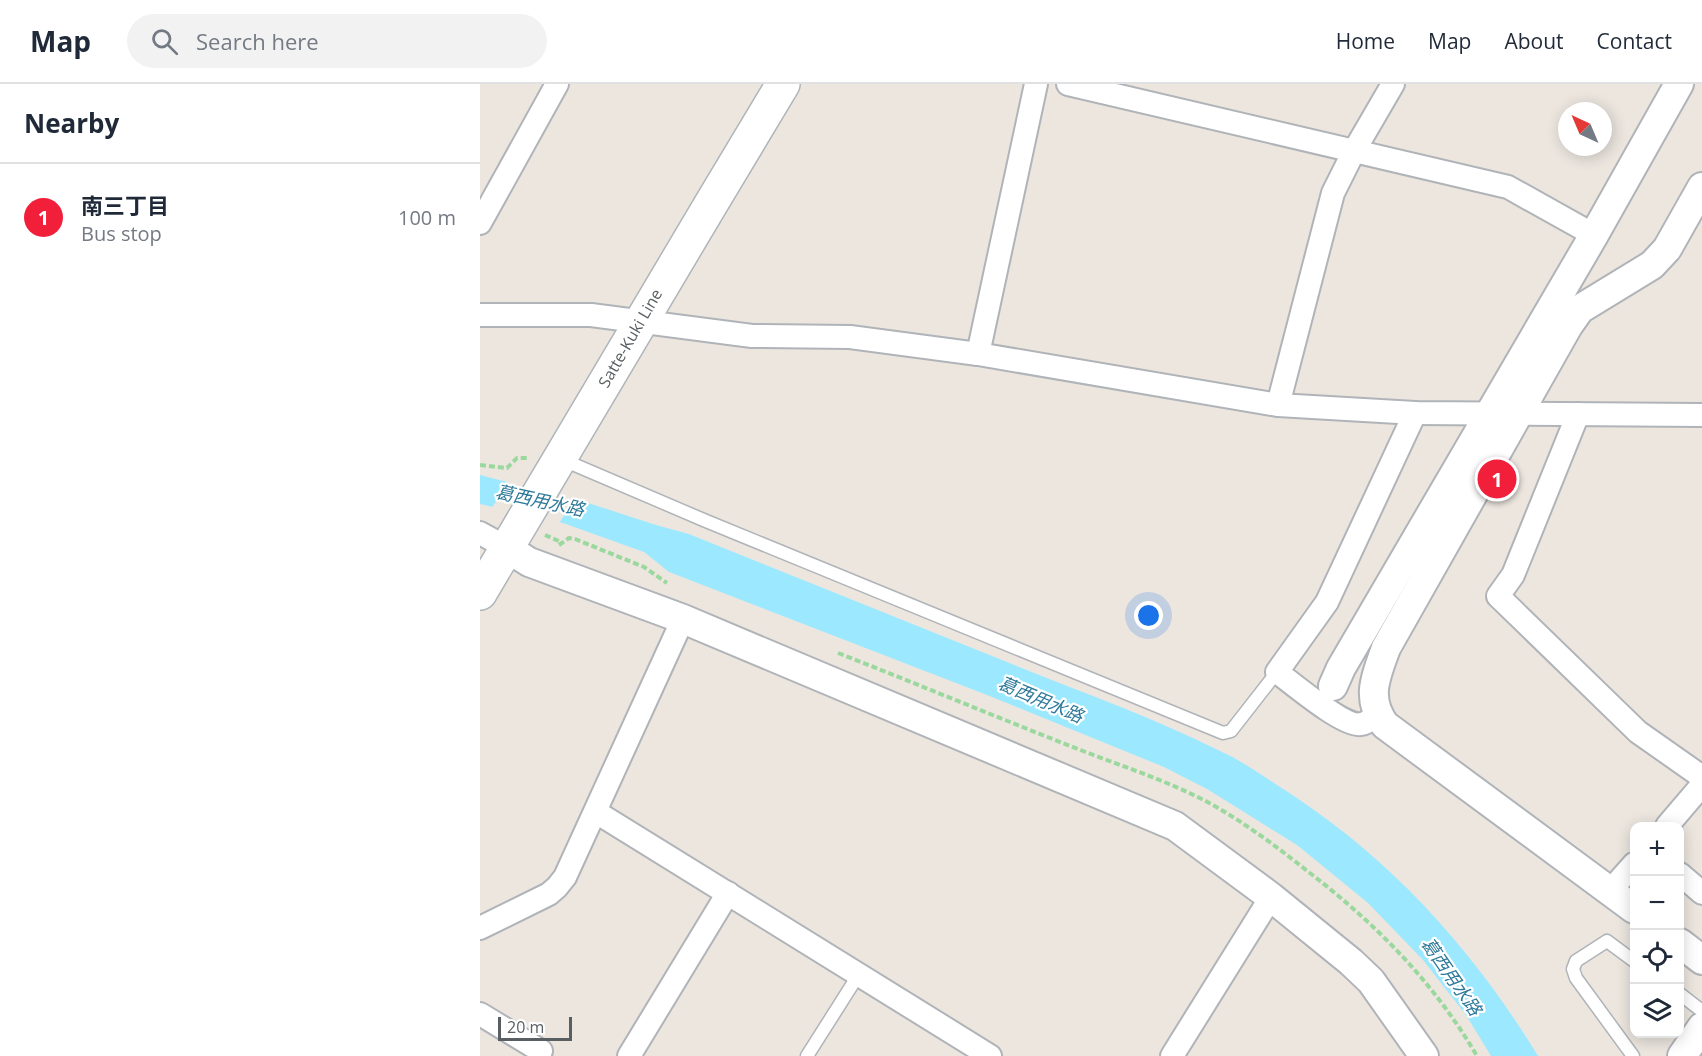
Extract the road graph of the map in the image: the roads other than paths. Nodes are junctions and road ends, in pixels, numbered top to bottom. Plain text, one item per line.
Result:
1 (557, 84) edge
2 (783, 84) edge
3 (1036, 84) edge
4 (1068, 84) edge
5 (1393, 84) edge
6 (1679, 84) edge
7 (1354, 151) junction
8 (1702, 187) edge
9 (480, 223) edge
10 (1594, 236) junction
11 (480, 315) edge
12 (640, 320) junction
13 (978, 354) junction
14 (1278, 405) junction
15 (1519, 412) junction
16 (1415, 413) junction
17 (1490, 413) junction
18 (1578, 414) junction
19 (1702, 415) edge
20 (547, 464) junction
21 (513, 536) edge
22 (480, 593) edge
23 (683, 619) junction
24 (1277, 672) junction
25 (1333, 686) dead end
26 (1378, 716) junction
27 (1702, 777) edge
28 (1702, 786) edge
29 (596, 812) junction
30 (1670, 822) edge
31 (1630, 869) edge
32 (1682, 876) edge
33 (1610, 891) junction
34 (1702, 892) edge
35 (728, 893) junction
36 (1271, 897) junction
37 (1630, 905) edge
38 (480, 928) edge
39 (1684, 946) edge
40 (1630, 958) edge
41 (1702, 960) edge
42 (859, 974) junction
43 (1684, 997) edge
44 (1702, 1011) edge
45 (480, 1014) edge
46 (1702, 1027) edge
47 (541, 1051) dead end
48 (1683, 1055) edge
49 (629, 1056) edge
50 (807, 1056) edge
51 (990, 1056) edge
52 (1172, 1056) edge
53 (1424, 1056) edge
54 (1633, 1056) edge

1 - 9 street
2 - 12 main road, Satte-Kuki Line
3 - 13 street
4 - 7 street
5 - 7 street
6 - 10 street
7 - 10 street
7 - 14 street
8 - 15 street
10 - 17 street
11 - 12 street
12 - 13 street
12 - 20 main road, Satte-Kuki Line
13 - 14 street
14 - 16 street
15 - 17 street
15 - 18 street
15 - 26 street
16 - 17 street
16 - 24 street
17 - 25 street
18 - 19 street
18 - 27 street
20 - 21 main road, Satte-Kuki Line
20 - 24 lane
21 - 22 main road, Satte-Kuki Line
21 - 23 street
23 - 29 street
23 - 36 street
24 - 26 street
26 - 33 street
28 - 30 street
29 - 35 street
29 - 38 street
31 - 33 street
32 - 34 street
33 - 37 street
35 - 42 street
35 - 49 street
36 - 52 street
36 - 53 street
39 - 41 street
40 - 54 lane
42 - 50 lane
42 - 51 street
43 - 44 lane
45 - 47 street
46 - 48 street

